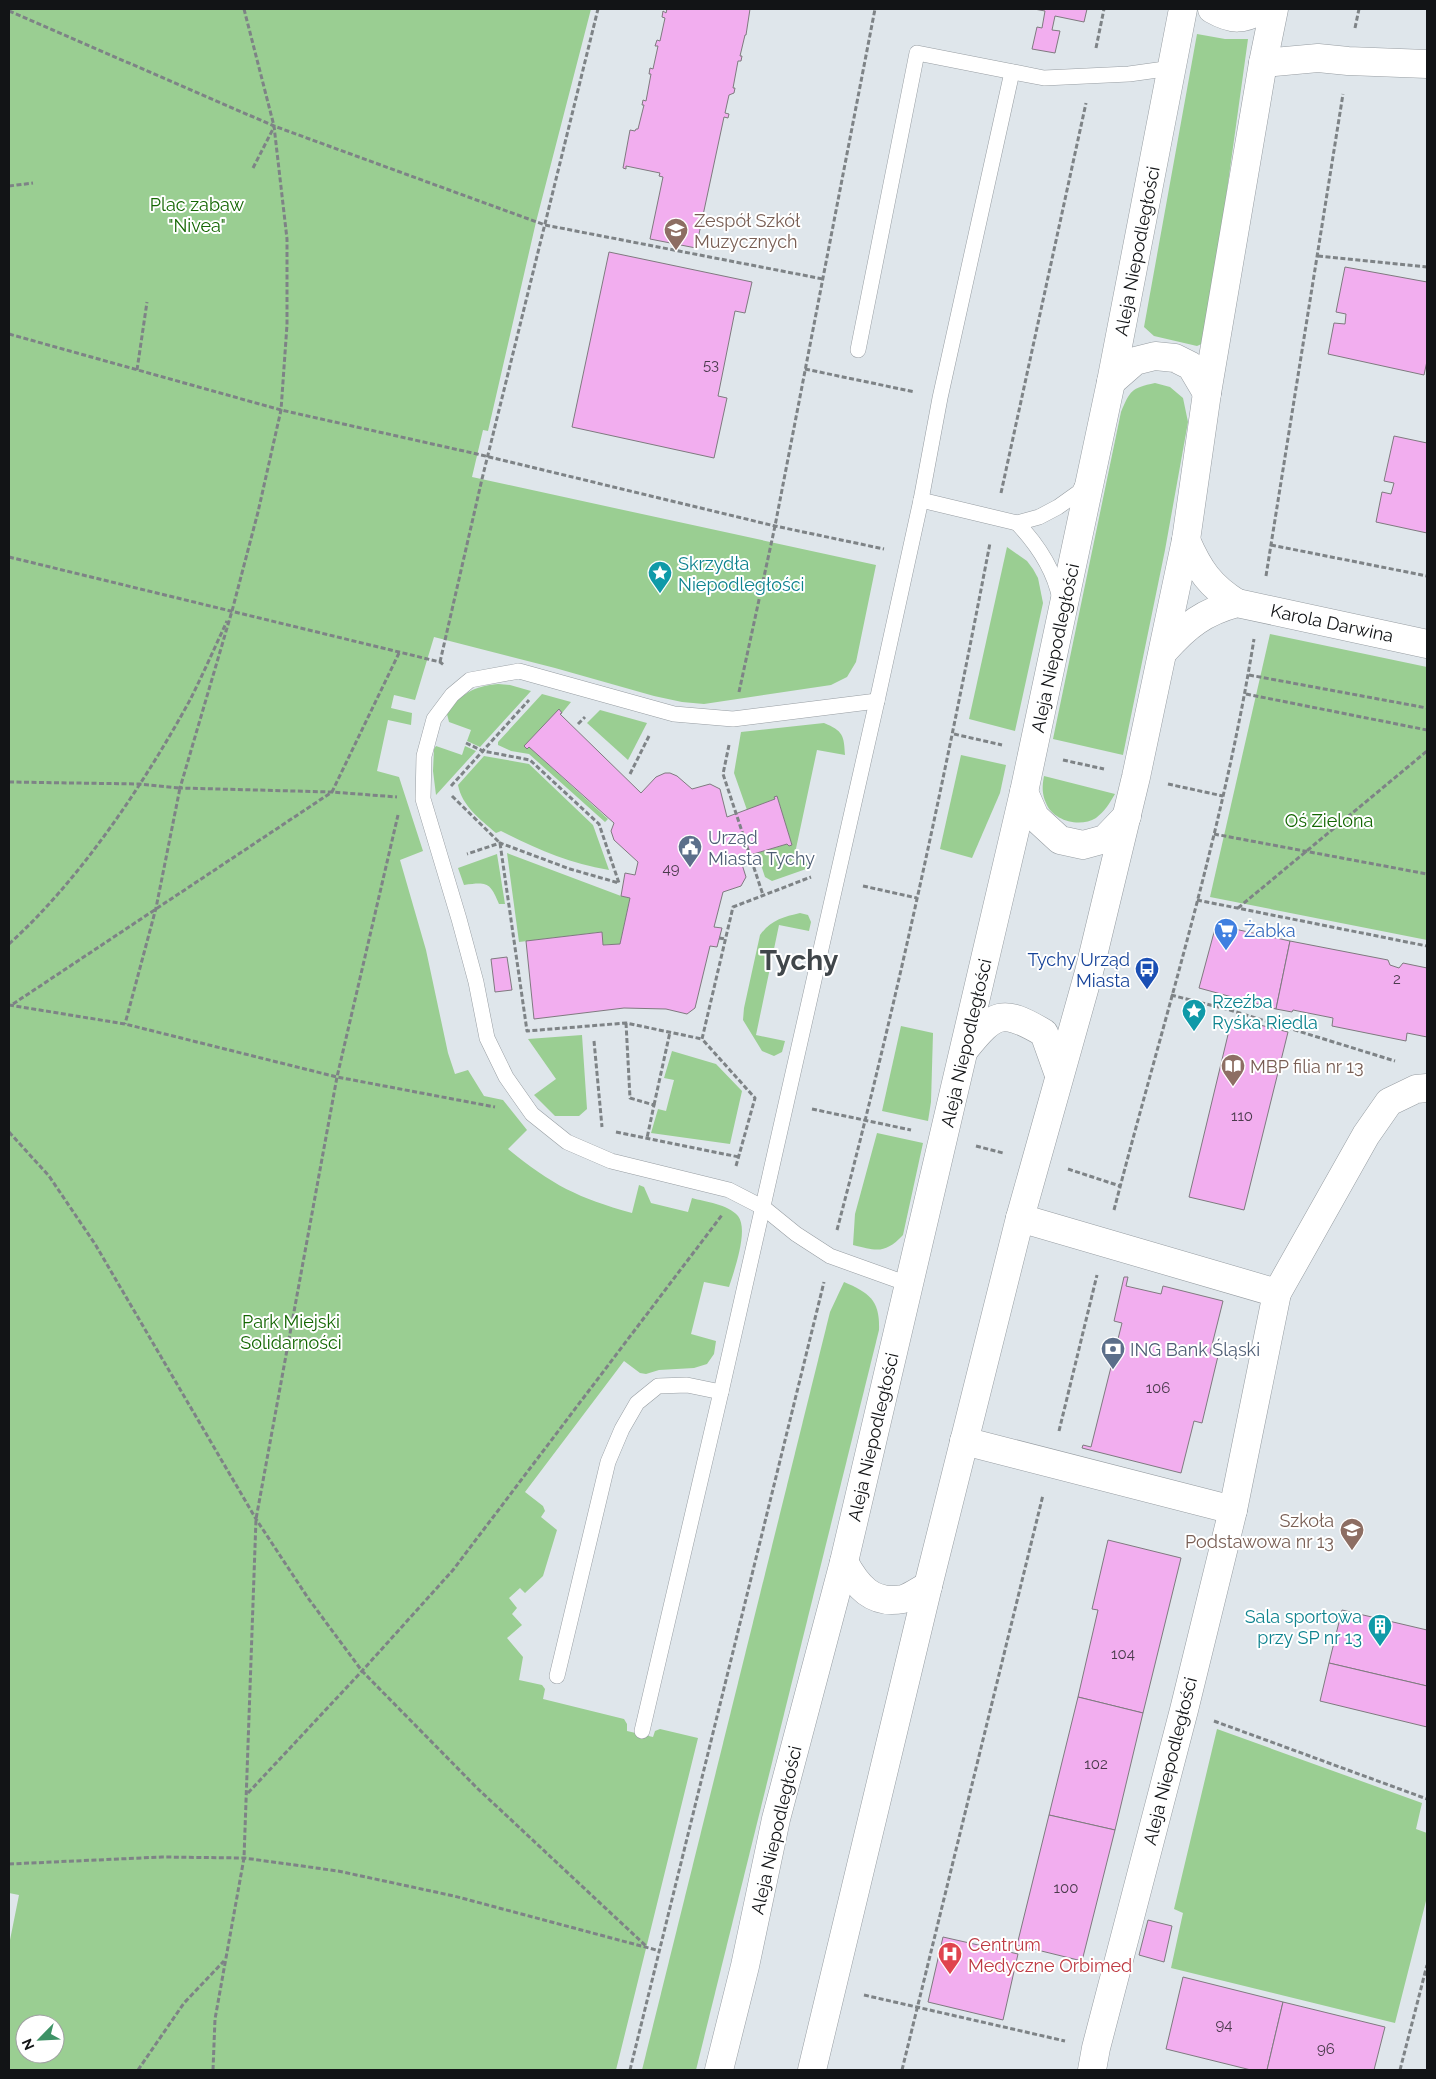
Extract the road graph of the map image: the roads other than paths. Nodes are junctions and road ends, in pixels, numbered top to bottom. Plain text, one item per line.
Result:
1 (1183, 9) edge
2 (1212, 9) edge
3 (1264, 9) edge
4 (1274, 9) edge
5 (1263, 62) junction
6 (1427, 64) edge
7 (1172, 68) junction
8 (1012, 72) junction
9 (858, 350) dead end
10 (1111, 382) junction
11 (1207, 393) junction
12 (1092, 472) junction
13 (921, 500) junction
14 (1017, 523) junction
15 (1186, 540) junction
16 (1237, 604) junction
17 (1063, 614) junction
18 (1427, 644) edge
19 (1164, 651) junction
20 (877, 701) junction
21 (1024, 792) junction
22 (1127, 816) junction
23 (964, 1050) junction
24 (1059, 1075) junction
25 (1427, 1088) edge
26 (764, 1208) junction
27 (1020, 1218) junction
28 (908, 1284) junction
29 (1277, 1293) junction
30 (721, 1392) junction
31 (964, 1442) junction
32 (1233, 1510) junction
33 (844, 1562) junction
34 (928, 1586) junction
35 (557, 1676) dead end
36 (642, 1731) dead end
37 (1094, 2059) edge
38 (719, 2070) edge
39 (812, 2070) edge

1 - 7 street, Aleja Niepodległości
2 - 3 street
4 - 5 street
5 - 6 street
5 - 11 street
7 - 8 lane
7 - 10 street, Aleja Niepodległości
8 - 9 lane
8 - 13 lane
10 - 11 street
10 - 12 street, Aleja Niepodległości
11 - 15 street
12 - 14 lane
12 - 17 street, Aleja Niepodległości
13 - 14 lane
13 - 20 lane
14 - 17 lane
15 - 16 street, Karola Darwina
15 - 19 street
16 - 18 street, Karola Darwina
16 - 19 street, Karola Darwina
17 - 21 street, Aleja Niepodległości
19 - 22 street
20 - 26 lane
20 - 26 lane
21 - 22 street
21 - 23 street, Aleja Niepodległości
22 - 24 street
23 - 24 street
23 - 28 street, Aleja Niepodległości
24 - 27 street
25 - 29 street, Aleja Niepodległości
26 - 28 lane
26 - 30 lane
27 - 29 street
27 - 31 street
28 - 33 street, Aleja Niepodległości
29 - 32 street, Aleja Niepodległości
30 - 35 lane
30 - 36 lane
31 - 32 street
31 - 34 street
32 - 37 street, Aleja Niepodległości
33 - 34 street
33 - 38 street, Aleja Niepodległości
34 - 39 street

